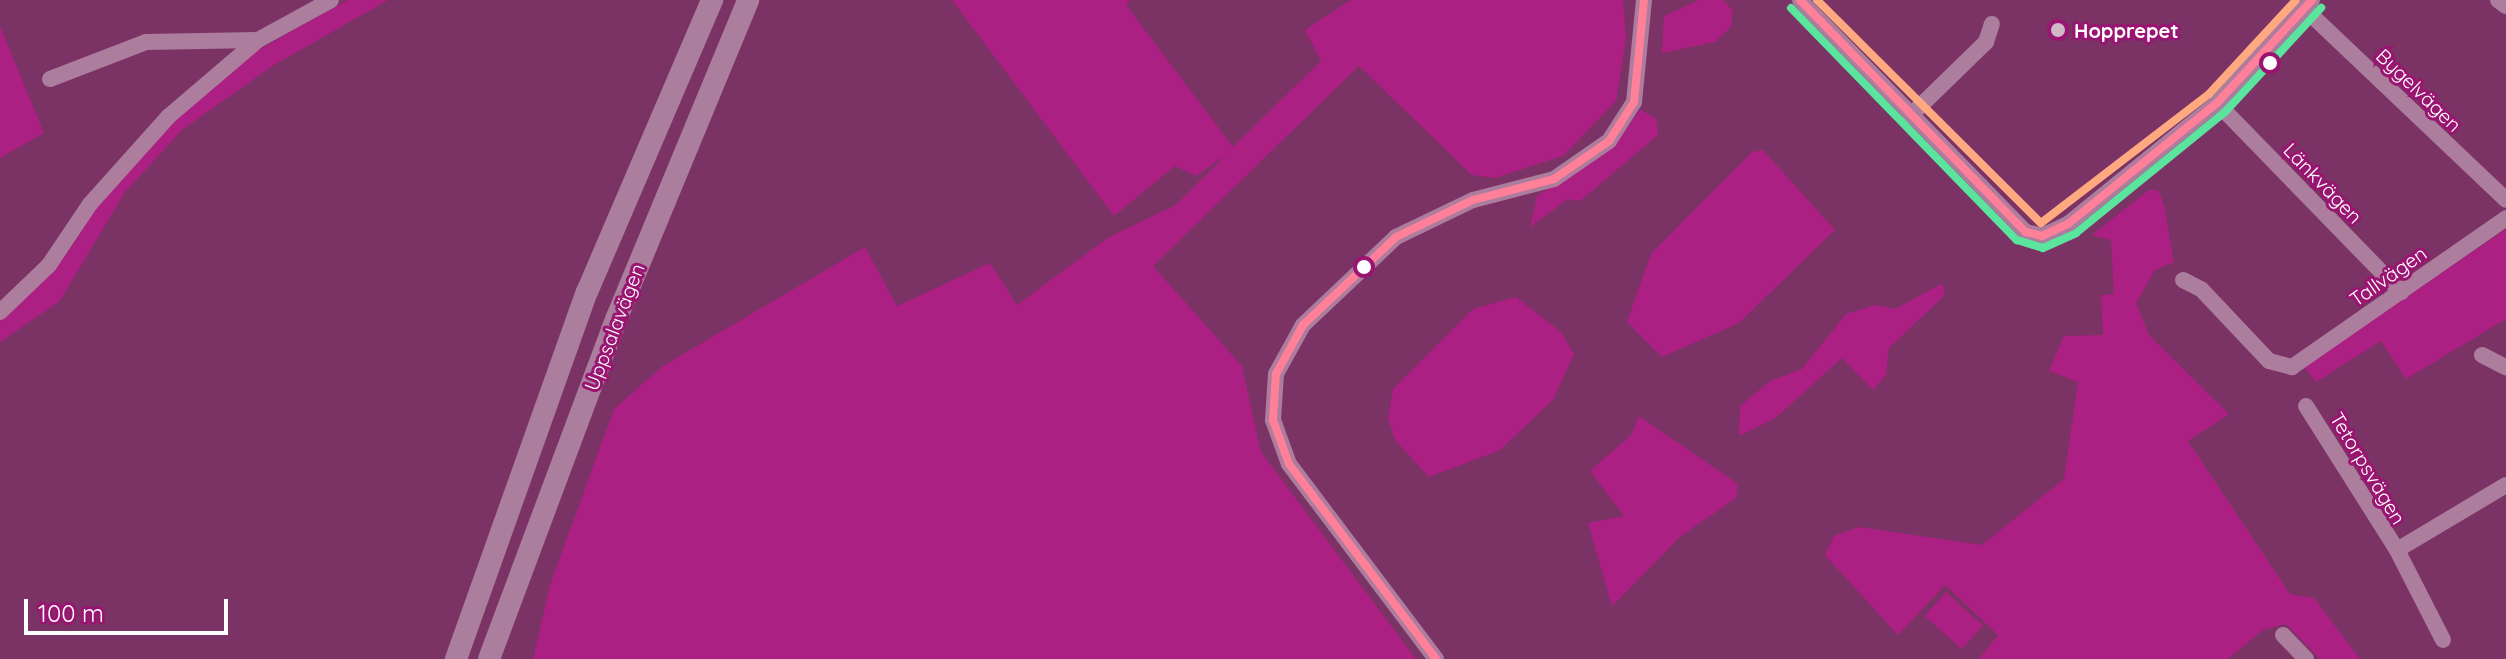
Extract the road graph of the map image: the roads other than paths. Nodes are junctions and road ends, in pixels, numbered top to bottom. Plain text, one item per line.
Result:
1 (331, 0) edge
2 (712, 0) edge
3 (748, 0) edge
4 (1644, 0) edge
5 (1800, 0) edge
6 (2498, 0) edge
7 (2308, 5) edge
8 (2506, 6) edge
9 (1992, 24) dead end
10 (258, 40) junction
11 (50, 79) dead end
12 (2217, 103) junction
13 (1910, 116) junction
14 (2506, 200) edge
15 (2506, 218) edge
16 (2183, 280) dead end
17 (2401, 292) junction
18 (0, 312) edge
19 (2482, 355) dead end
20 (2506, 367) edge
21 (2306, 406) dead end
22 (2505, 490) edge
23 (2397, 550) junction
24 (2283, 635) dead end
25 (2443, 640) dead end
26 (456, 659) edge
27 (489, 659) edge
28 (1436, 659) edge
29 (2306, 659) edge

1 - 10 street
2 - 26 highway, Uppsalavägen
3 - 27 highway, Uppsalavägen
4 - 28 street
5 - 13 street
6 - 8 street
7 - 12 street
7 - 14 street, Bygelvägen
9 - 13 street
10 - 11 street
10 - 18 street
12 - 13 street
12 - 17 street, Länkvägen
15 - 17 street, Tallvägen
16 - 17 street, Tallvägen
19 - 20 street
21 - 23 street, Tetorpsvägen
22 - 23 street, Tetorpsvägen
23 - 25 street, Tetorpsvägen
24 - 29 street

